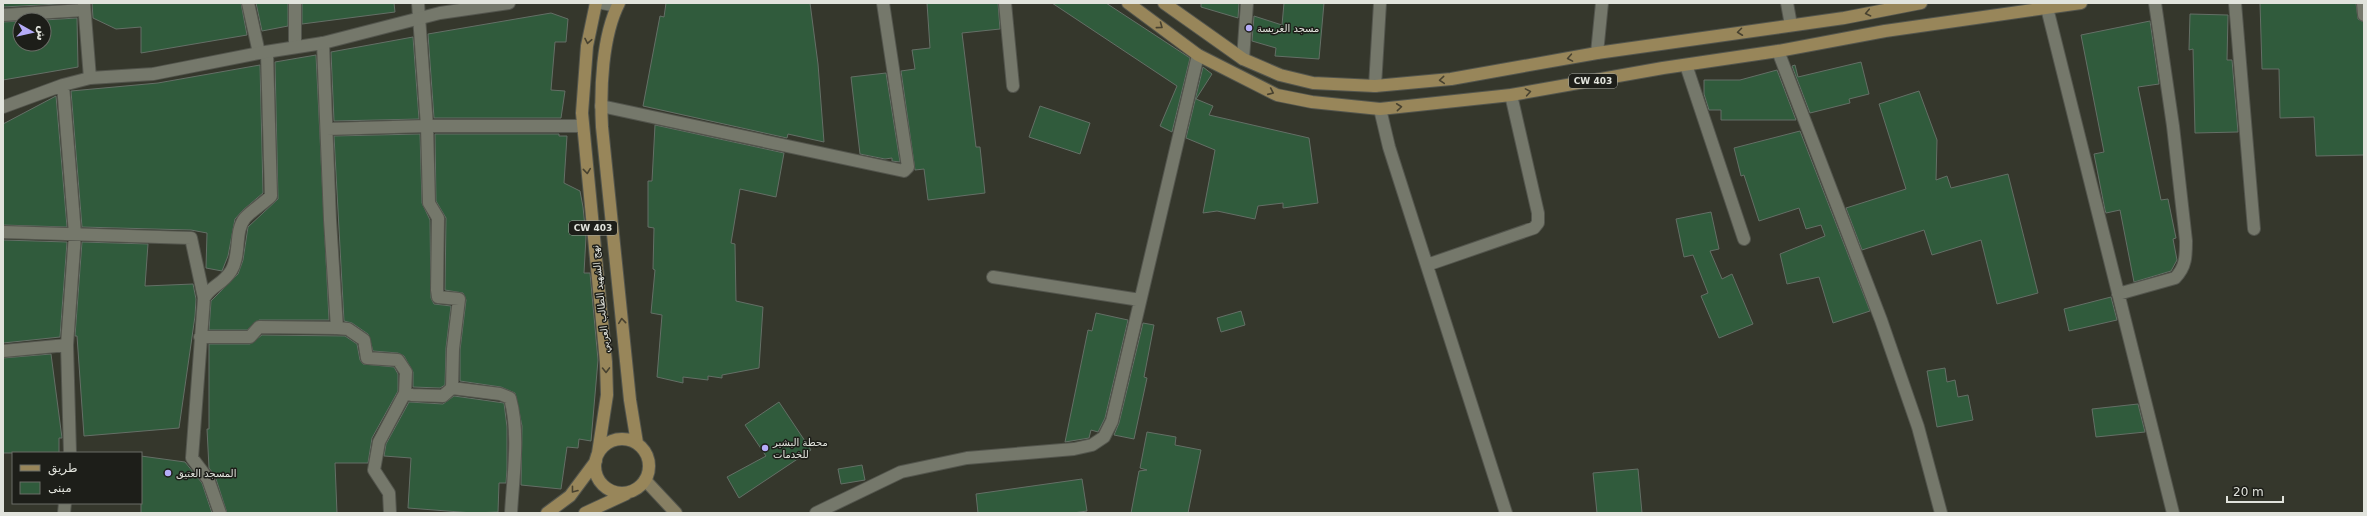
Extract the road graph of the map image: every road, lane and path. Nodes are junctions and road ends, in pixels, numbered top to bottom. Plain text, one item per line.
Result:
1 (248, 3) edge
2 (296, 3) edge
3 (418, 3) edge
4 (509, 3) edge
5 (596, 3) edge
6 (602, 3) edge
7 (883, 3) edge
8 (1005, 3) edge
9 (1128, 3) edge
10 (1164, 3) edge
11 (1247, 3) edge
12 (1380, 3) edge
13 (1602, 3) edge
14 (1787, 3) edge
15 (1921, 3) edge
16 (2081, 3) edge
17 (2155, 3) edge
18 (2235, 3) edge
19 (2363, 3) edge
20 (618, 5) edge
21 (1893, 5) edge
22 (84, 7) edge
23 (2047, 8) junction
24 (3, 15) edge
25 (2364, 15) edge
26 (418, 18) junction
27 (1790, 25) junction
28 (323, 43) junction
29 (295, 47) junction
30 (1778, 51) junction
31 (263, 53) junction
32 (1597, 53) junction
33 (1198, 54) junction
34 (1243, 59) junction
35 (1686, 65) junction
36 (90, 78) junction
37 (63, 85) junction
38 (1013, 86) dead end
39 (1375, 86) junction
40 (1511, 95) junction
41 (601, 106) junction
42 (3, 107) edge
43 (1380, 109) junction
44 (427, 126) junction
45 (583, 126) junction
46 (327, 129) junction
47 (2254, 229) dead end
48 (3, 232) edge
49 (75, 234) junction
50 (1744, 239) dead end
51 (1426, 265) junction
52 (993, 277) dead end
53 (2118, 294) junction
54 (204, 298) junction
55 (1140, 300) junction
56 (337, 328) junction
57 (200, 337) junction
58 (68, 345) junction
59 (3, 351) edge
60 (452, 388) junction
61 (405, 392) junction
62 (636, 443) junction
63 (70, 452) edge
64 (597, 457) junction
65 (645, 480) junction
66 (629, 492) junction
67 (220, 513) edge
68 (390, 513) edge
69 (511, 513) edge
70 (547, 513) edge
71 (585, 513) edge
72 (676, 513) edge
73 (816, 513) edge
74 (1506, 513) edge
75 (1941, 513) edge
76 (2173, 513) edge

1 - 31 street
2 - 29 street
3 - 26 street
4 - 26 street
5 -> 45 main road, نهج الشهيد الطالب العربي / CW 403
6 - 20 street
7 - 41 street
8 - 38 street
9 -> 33 main road, CW 403
10 - 34 main road
11 - 34 street
12 - 39 street
13 - 32 street
14 - 27 street
15 - 21 main road
16 - 23 main road, CW 403
17 - 53 street
18 - 47 street
19 - 25 street
20 - 41 main road, نهج الشهيد الطالب العربي / CW 403
21 -> 27 main road
22 - 24 street
22 - 36 street
23 - 30 main road, CW 403
23 - 53 street
26 - 28 street
26 - 44 street
27 -> 32 main road
28 - 29 street
28 - 46 street
29 - 31 street
30 - 35 main road, CW 403
30 - 75 street
31 - 36 street
31 - 54 street
32 -> 39 main road
33 -> 43 main road, CW 403
33 - 55 street
34 - 39 main road
40 -> 35 main road, CW 403
35 - 50 street
36 - 37 street
37 - 42 street
37 - 49 street
43 -> 40 main road, CW 403
40 - 51 street
62 -> 41 main road, نهج الشهيد الطالب العربي / CW 403
43 - 51 street
44 - 45 street
44 - 46 street
44 - 60 street
45 -> 64 main road, نهج الشهيد الطالب العربي / CW 403
46 - 56 street
48 - 49 street
49 - 54 street
49 - 58 street
51 - 74 street
52 - 55 street
53 - 76 street
54 - 57 street
55 - 73 street
56 - 57 street
56 - 61 street
57 - 67 street
58 - 59 street
58 - 63 street
60 - 61 street
60 - 69 street
61 - 68 street
62 - 64 main road
62 - 65 main road
64 - 66 main road
64 -> 70 main road, نهج الشهيد الطالب العربي / CW 403
65 - 66 main road
65 - 72 main road
66 - 71 main road

